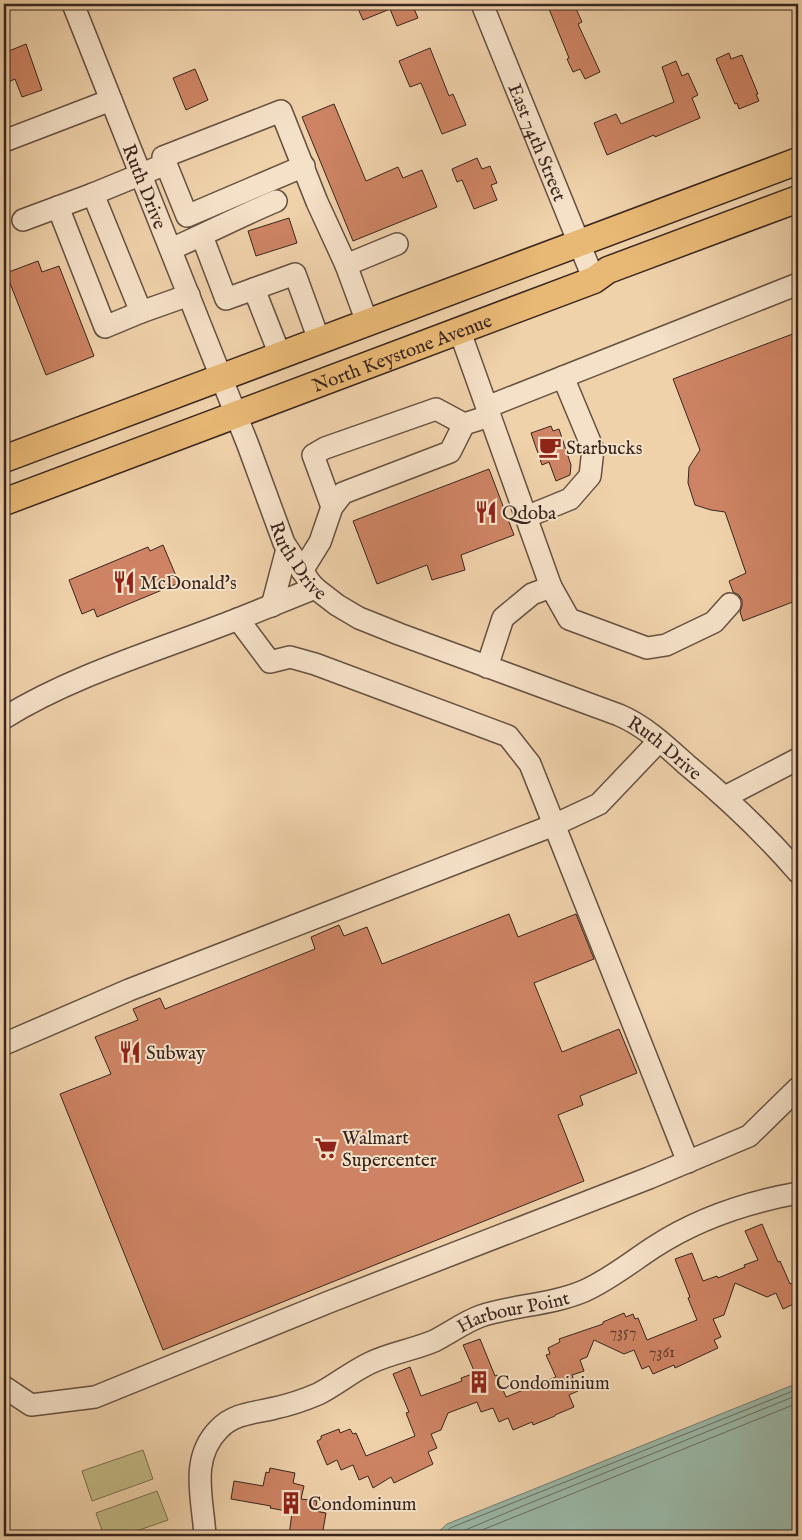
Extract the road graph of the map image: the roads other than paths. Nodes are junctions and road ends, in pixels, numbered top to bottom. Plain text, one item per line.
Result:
1 (72, 4) edge
2 (482, 4) edge
3 (111, 100) junction
4 (4, 141) edge
5 (798, 160) edge
6 (166, 164) junction
7 (304, 166) junction
8 (141, 174) junction
9 (93, 194) junction
10 (798, 199) edge
11 (276, 201) dead end
12 (58, 207) junction
13 (23, 220) dead end
14 (202, 236) junction
15 (580, 243) junction
16 (397, 244) dead end
17 (171, 249) junction
18 (346, 265) junction
19 (594, 280) junction
20 (798, 284) edge
21 (254, 289) junction
22 (226, 299) junction
23 (192, 303) junction
24 (141, 312) junction
25 (366, 322) junction
26 (460, 332) junction
27 (319, 340) junction
28 (280, 355) junction
29 (563, 376) junction
30 (221, 377) junction
31 (488, 412) junction
32 (236, 415) junction
33 (464, 424) junction
34 (4, 459) edge
35 (4, 502) edge
36 (332, 507) junction
37 (526, 517) junction
38 (287, 549) junction
39 (302, 571) junction
40 (552, 587) junction
41 (315, 588) junction
42 (730, 604) dead end
43 (272, 606) junction
44 (238, 620) junction
45 (487, 667) junction
46 (5, 714) edge
47 (659, 741) junction
48 (798, 759) edge
49 (725, 797) junction
50 (554, 825) junction
51 (798, 872) edge
52 (4, 1044) edge
53 (798, 1088) edge
54 (688, 1162) junction
55 (798, 1193) edge
56 (4, 1387) edge
57 (205, 1536) edge

1 - 3 street, Ruth Drive
2 - 15 street, East 74th Street
3 - 4 street
3 - 8 street, Ruth Drive
5 - 15 main road
6 - 7 street
6 - 7 street
6 - 8 street
7 - 18 street
8 - 9 street
8 - 17 street, Ruth Drive
9 - 12 street
9 - 24 street
10 - 19 main road, North Keystone Avenue
11 - 14 street
12 - 13 street
12 - 24 street
14 - 17 street
14 - 22 street
15 - 19 street, East 74th Street
15 - 25 main road
16 - 18 street
17 - 23 street, Ruth Drive
18 - 25 street
19 - 26 main road, North Keystone Avenue
20 - 29 street
21 - 22 street
21 - 27 street
21 - 28 street
22 - 23 street
23 - 24 street
23 - 30 street, Ruth Drive
25 - 27 main road
26 - 31 street
26 - 32 main road, North Keystone Avenue
27 - 28 main road
28 - 30 main road
29 - 31 street
29 - 37 street
30 - 32 street, Ruth Drive
30 - 34 main road
31 - 33 street
31 - 37 street
32 - 35 main road, North Keystone Avenue
32 - 38 street, Ruth Drive
33 - 36 street
33 - 36 street
36 - 39 street
37 - 40 street
38 - 39 street, Ruth Drive
38 - 43 street
39 - 41 street, Ruth Drive
40 - 42 street
40 - 45 street
41 - 43 street
41 - 45 street, Ruth Drive
43 - 44 street
44 - 46 street
44 - 50 street
45 - 47 street, Ruth Drive
47 - 49 street, Ruth Drive
47 - 50 street
48 - 49 street
49 - 51 street, Ruth Drive
50 - 52 street
50 - 54 street
53 - 54 street
54 - 56 street
55 - 57 street, Harbour Point

